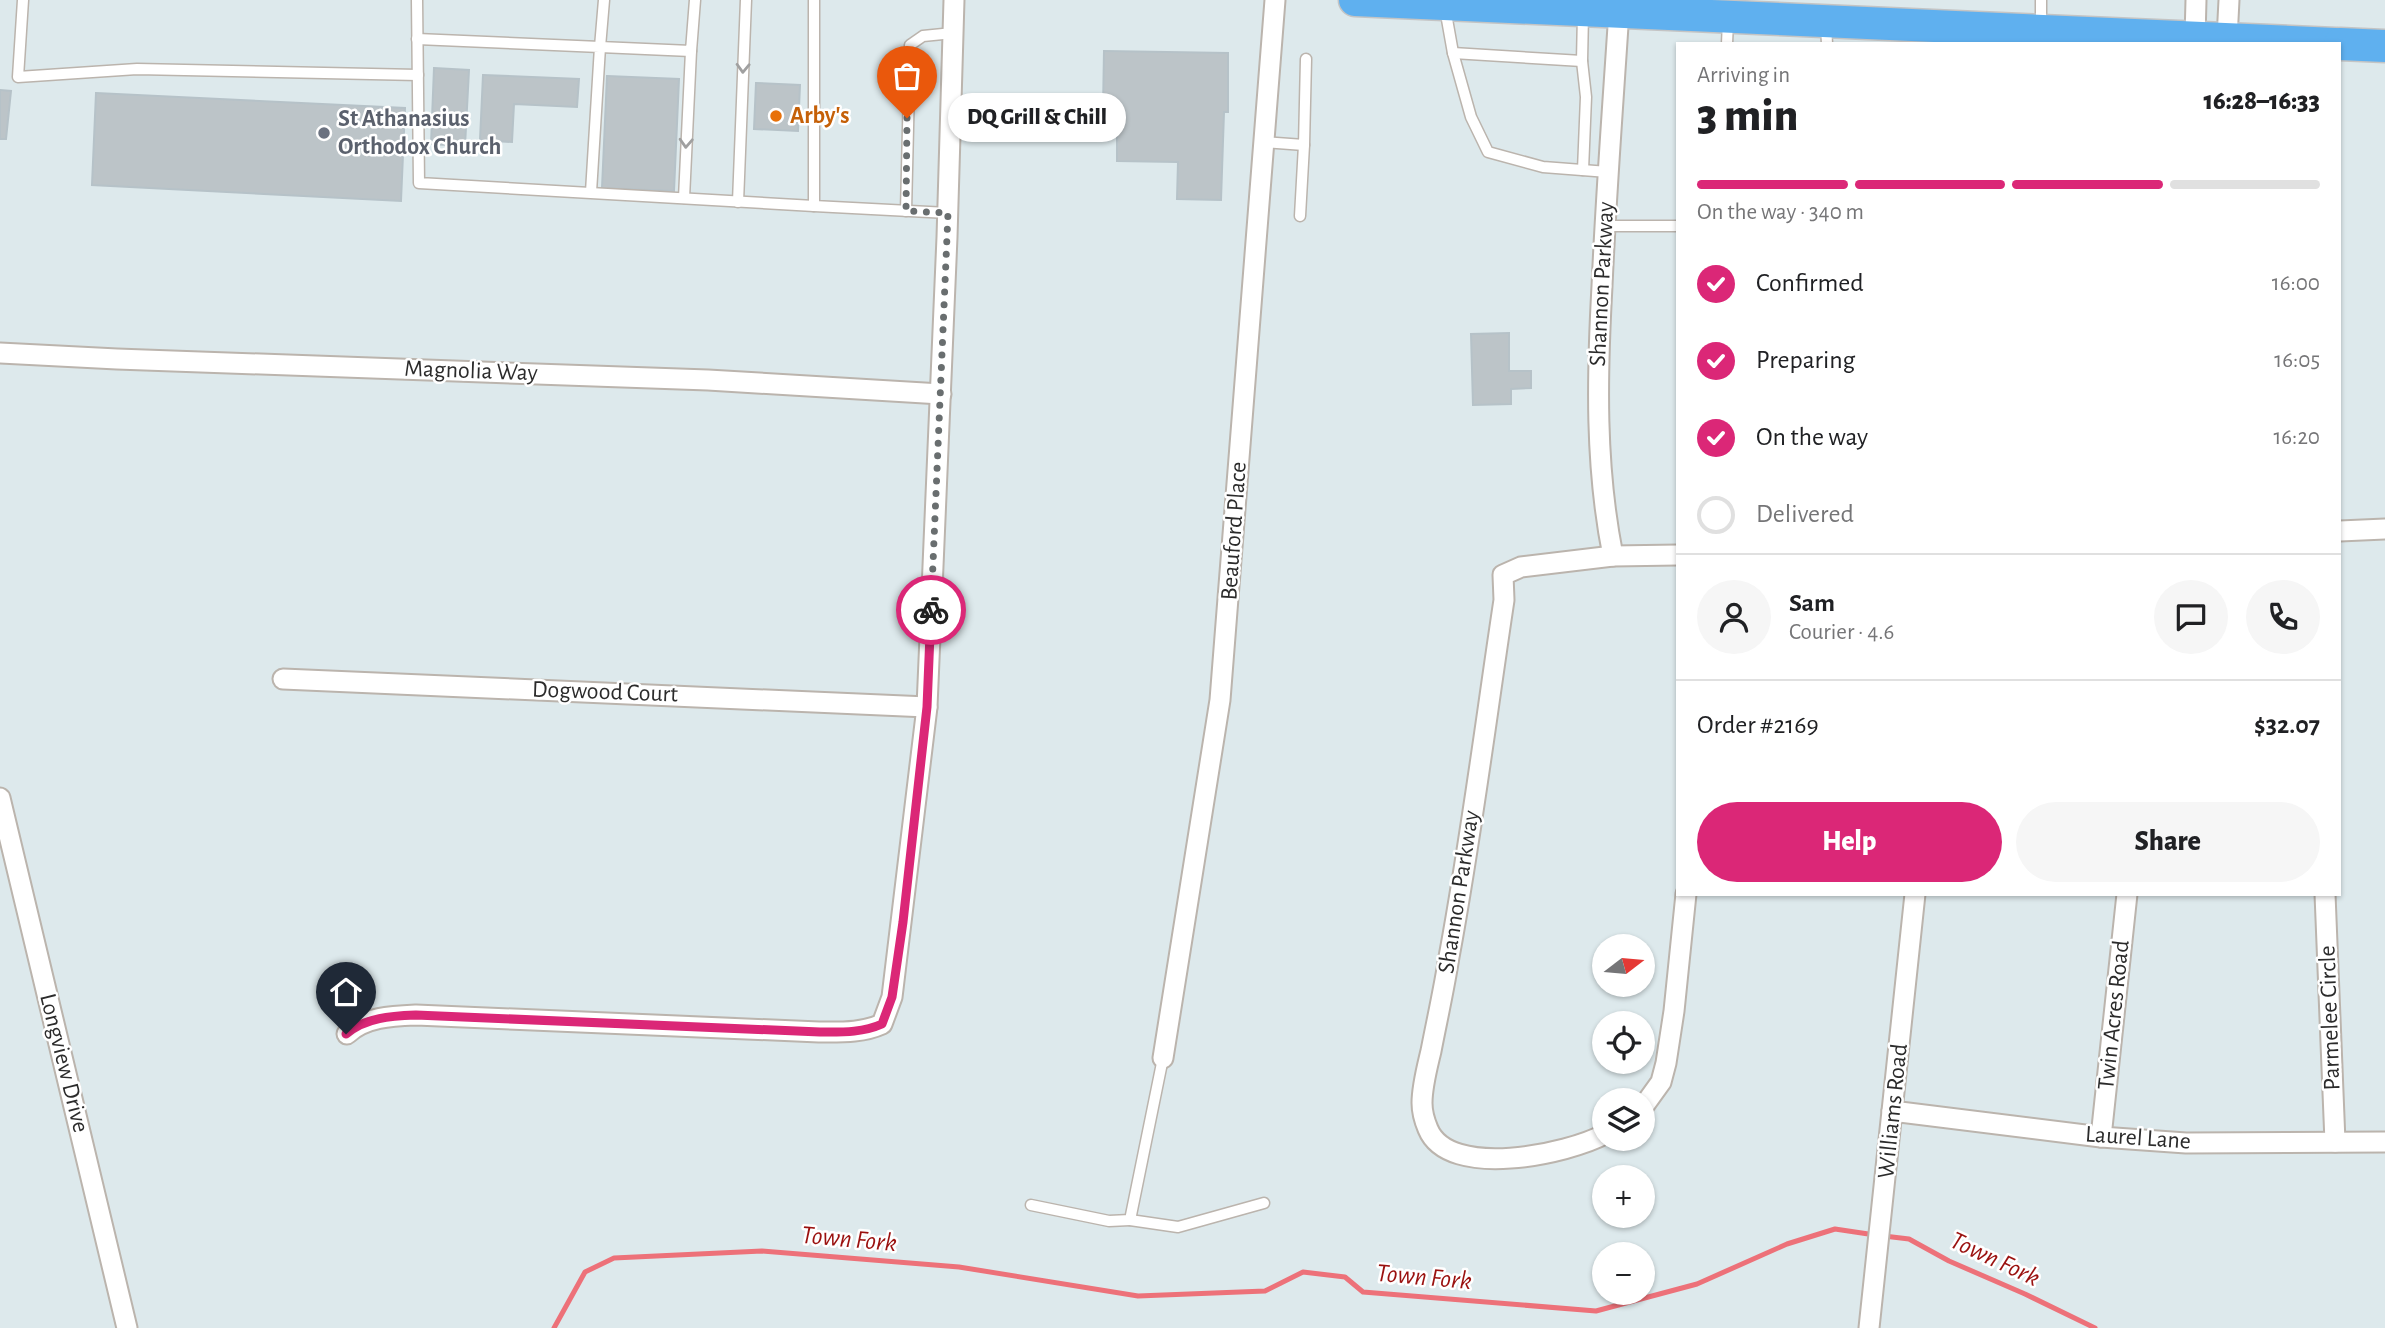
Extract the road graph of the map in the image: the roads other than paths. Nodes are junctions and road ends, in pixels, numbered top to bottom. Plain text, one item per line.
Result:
1 (23, 0) edge
2 (417, 0) edge
3 (604, 0) edge
4 (695, 0) edge
5 (746, 0) edge
6 (814, 0) edge
7 (954, 0) edge
8 (1275, 0) edge
9 (1355, 0) edge
10 (2042, 0) edge
11 (2196, 0) edge
12 (2229, 0) edge
13 (1490, 3) edge
14 (1444, 5) junction
15 (1625, 7) edge
16 (1583, 9) junction
17 (1728, 30) edge
18 (1826, 32) edge
19 (2041, 32) junction
20 (953, 33) junction
21 (1950, 36) edge
22 (2195, 38) junction
23 (418, 39) junction
24 (2155, 40) edge
25 (2227, 41) edge
26 (2264, 42) edge
27 (2341, 44) edge
28 (2385, 46) edge
29 (600, 47) junction
30 (691, 51) junction
31 (1454, 53) junction
32 (1306, 59) dead end
33 (1582, 61) junction
34 (418, 75) junction
35 (1264, 142) junction
36 (1304, 145) junction
37 (1583, 170) junction
38 (1608, 172) junction
39 (591, 192) junction
40 (684, 198) junction
41 (738, 202) junction
42 (814, 206) junction
43 (906, 211) junction
44 (948, 213) junction
45 (1300, 216) dead end
46 (1604, 226) junction
47 (1676, 226) edge
48 (0, 353) edge
49 (941, 394) junction
50 (2385, 529) edge
51 (2341, 531) edge
52 (1676, 555) edge
53 (1613, 556) junction
54 (283, 679) dead end
55 (927, 707) junction
56 (0, 798) edge
57 (1686, 896) edge
58 (1915, 896) edge
59 (2127, 896) edge
60 (2325, 896) edge
61 (346, 1034) dead end
62 (1163, 1058) joint
63 (1655, 1090) edge
64 (1892, 1111) junction
65 (2101, 1137) junction
66 (1592, 1139) edge
67 (2335, 1142) junction
68 (2385, 1142) edge
69 (1264, 1203) dead end
70 (1031, 1205) dead end
71 (1130, 1220) junction
72 (127, 1328) edge
73 (1869, 1328) edge

1 - 34 lane
2 - 23 lane
3 - 29 lane
4 - 30 lane
5 -> 41 lane
6 - 42 lane
7 - 20 street
8 - 35 street, Beauford Place
9 - 14 main road
10 - 19 lane
11 - 22 street
12 - 25 street
13 - 14 main road
13 - 16 main road
14 - 31 lane
15 - 16 main road
15 - 17 main road
15 - 38 street, Shannon Parkway
16 - 33 lane
17 - 18 main road
18 - 21 main road
19 - 21 main road
19 - 24 main road
20 - 43 lane
20 - 44 street
22 - 24 main road
22 - 25 main road
23 - 29 lane
23 - 34 lane
25 - 26 main road
27 - 28 main road
29 - 30 lane
29 - 39 lane
30 -> 40 lane
31 - 33 lane
31 - 37 lane
32 - 36 lane
33 - 37 lane
34 - 39 lane
35 - 36 lane
35 - 62 street, Beauford Place
36 - 45 lane
37 - 38 lane
38 - 46 street, Shannon Parkway
39 - 40 lane
40 - 41 lane
41 - 42 lane
42 - 43 lane
43 - 44 lane
44 - 49 street
46 - 47 lane
46 - 53 street, Shannon Parkway
48 - 49 street, Magnolia Way
49 - 55 street
50 - 51 street
52 - 53 street, Shannon Parkway
53 - 66 street, Shannon Parkway
54 - 55 street, Dogwood Court
55 - 61 street
56 - 72 street, Longview Drive
57 - 63 street
58 - 64 street, Williams Road
59 - 65 street, Twin Acres Road
60 - 67 street, Parmelee Circle
62 - 71 lane
64 - 65 street, Laurel Lane
64 - 73 street, Williams Road
65 - 67 street, Laurel Lane
67 - 68 street, Laurel Lane
69 - 71 lane
70 - 71 lane

